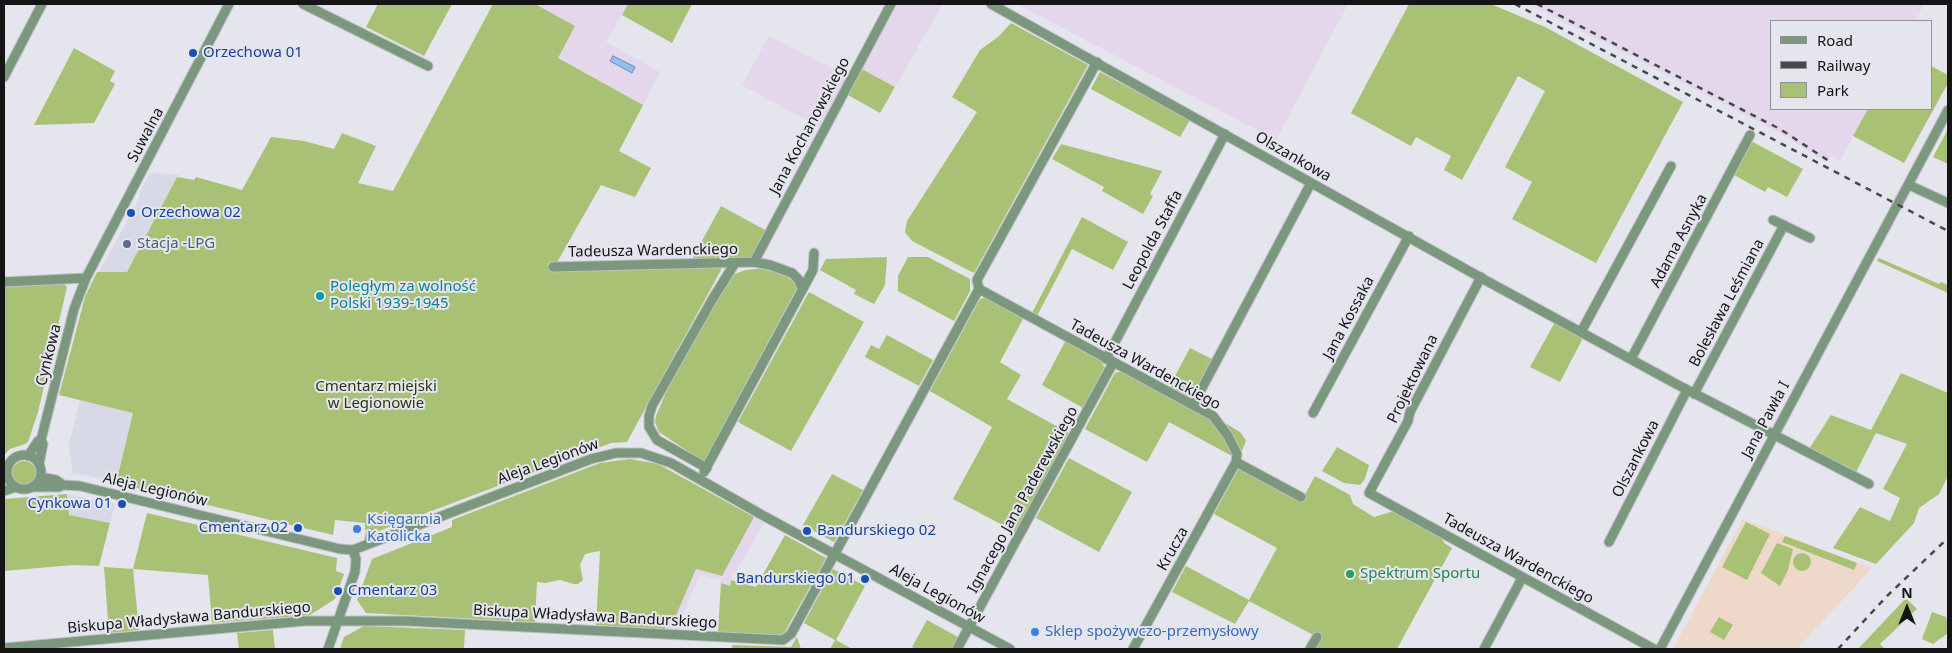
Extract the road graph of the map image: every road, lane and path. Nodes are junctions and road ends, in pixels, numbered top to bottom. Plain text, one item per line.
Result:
1 (42, 4) edge
2 (229, 4) edge
3 (303, 4) edge
4 (891, 4) edge
5 (991, 4) edge
6 (1097, 62) junction
7 (428, 66) dead end
8 (4, 77) edge
9 (1948, 110) edge
10 (1226, 134) junction
11 (1750, 135) dead end
12 (1671, 166) dead end
13 (1311, 183) junction
14 (1909, 185) junction
15 (1948, 203) edge
16 (1773, 220) dead end
17 (1784, 225) junction
18 (1409, 236) junction
19 (1810, 238) dead end
20 (814, 252) dead end
21 (754, 262) junction
22 (736, 263) junction
23 (553, 266) dead end
24 (1481, 277) junction
25 (86, 278) junction
26 (4, 282) edge
27 (802, 290) junction
28 (979, 290) junction
29 (1582, 332) junction
30 (1631, 359) junction
31 (1110, 361) junction
32 (1691, 392) junction
33 (1193, 405) junction
34 (1313, 413) dead end
35 (1773, 435) junction
36 (41, 440) junction
37 (28, 456) junction
38 (1236, 462) junction
39 (39, 464) junction
40 (707, 468) junction
41 (40, 476) junction
42 (700, 479) junction
43 (6, 480) edge
44 (1869, 484) dead end
45 (63, 485) junction
46 (16, 487) junction
47 (32, 487) junction
48 (4, 491) edge
49 (1369, 493) joint
50 (1302, 497) dead end
51 (371, 533) dead end
52 (1609, 542) dead end
53 (369, 544) junction
54 (352, 550) junction
55 (835, 554) junction
56 (1522, 578) junction
57 (338, 622) junction
58 (969, 628) junction
59 (1317, 637) dead end
60 (86, 645) edge
61 (4, 648) edge
62 (328, 649) edge
63 (957, 649) edge
64 (1010, 649) edge
65 (1133, 649) edge
66 (1310, 649) edge
67 (1484, 649) edge
68 (1654, 649) edge
69 (1660, 649) edge

1 - 8 street
2 - 25 street, Suwalna
3 - 7 street
4 - 21 street, Jana Kochanowskiego
5 - 6 street, Olszankowa
6 - 10 street, Olszankowa
6 - 28 street, Biskupa Władysława Bandurskiego
9 - 14 street, Jana Pawła I
10 - 13 street, Olszankowa
10 - 31 street, Leopolda Staffa
11 - 30 street, Adama Asnyka
12 - 29 street
13 - 18 street, Olszankowa
13 - 33 street
14 - 15 street
14 - 35 street, Jana Pawła I
16 - 17 street
17 - 19 street
17 - 32 street, Bolesława Leśmiana
18 - 24 street, Olszankowa
18 - 34 street, Jana Kossaka
20 - 27 street
21 - 22 street, Tadeusza Wardenckiego
21 - 27 street, Tadeusza Wardenckiego
22 - 23 street, Tadeusza Wardenckiego
22 - 40 street
24 - 29 street, Olszankowa
24 - 49 street, Projektowana
25 - 26 street
25 - 36 street, Cynkowa
27 - 40 street
28 - 31 street, Tadeusza Wardenckiego
28 - 55 street, Biskupa Władysława Bandurskiego
29 - 30 street, Olszankowa
30 - 32 street, Olszankowa
31 - 33 street, Tadeusza Wardenckiego
31 - 58 street, Ignacego Jana Paderewskiego
32 - 35 street, Olszankowa
32 - 52 street, Olszankowa
33 - 38 street, Tadeusza Wardenckiego
35 - 44 street, Olszankowa
35 - 69 street, Jana Pawła I
36 - 37 street, Cynkowa
36 - 39 street, Cynkowa
37 - 39 street
37 - 43 street
38 - 50 street
38 - 65 street, Krucza
39 - 41 street
40 - 42 street
41 - 45 street, Aleja Legionów
41 - 47 street
42 - 53 street, Aleja Legionów
42 - 55 street, Aleja Legionów
43 - 46 street
45 - 47 street, Aleja Legionów
45 - 54 street, Aleja Legionów
46 - 47 street
46 - 48 street
49 - 56 street, Tadeusza Wardenckiego
51 - 53 street
53 - 54 street, Aleja Legionów
54 - 57 street
55 - 57 street, Biskupa Władysława Bandurskiego
55 - 58 street, Aleja Legionów
56 - 67 street
56 - 68 street, Tadeusza Wardenckiego
57 - 60 street, Biskupa Władysława Bandurskiego
57 - 62 street
58 - 63 street, Ignacego Jana Paderewskiego
58 - 64 street, Aleja Legionów
59 - 66 street
60 - 61 street, Biskupa Władysława Bandurskiego

